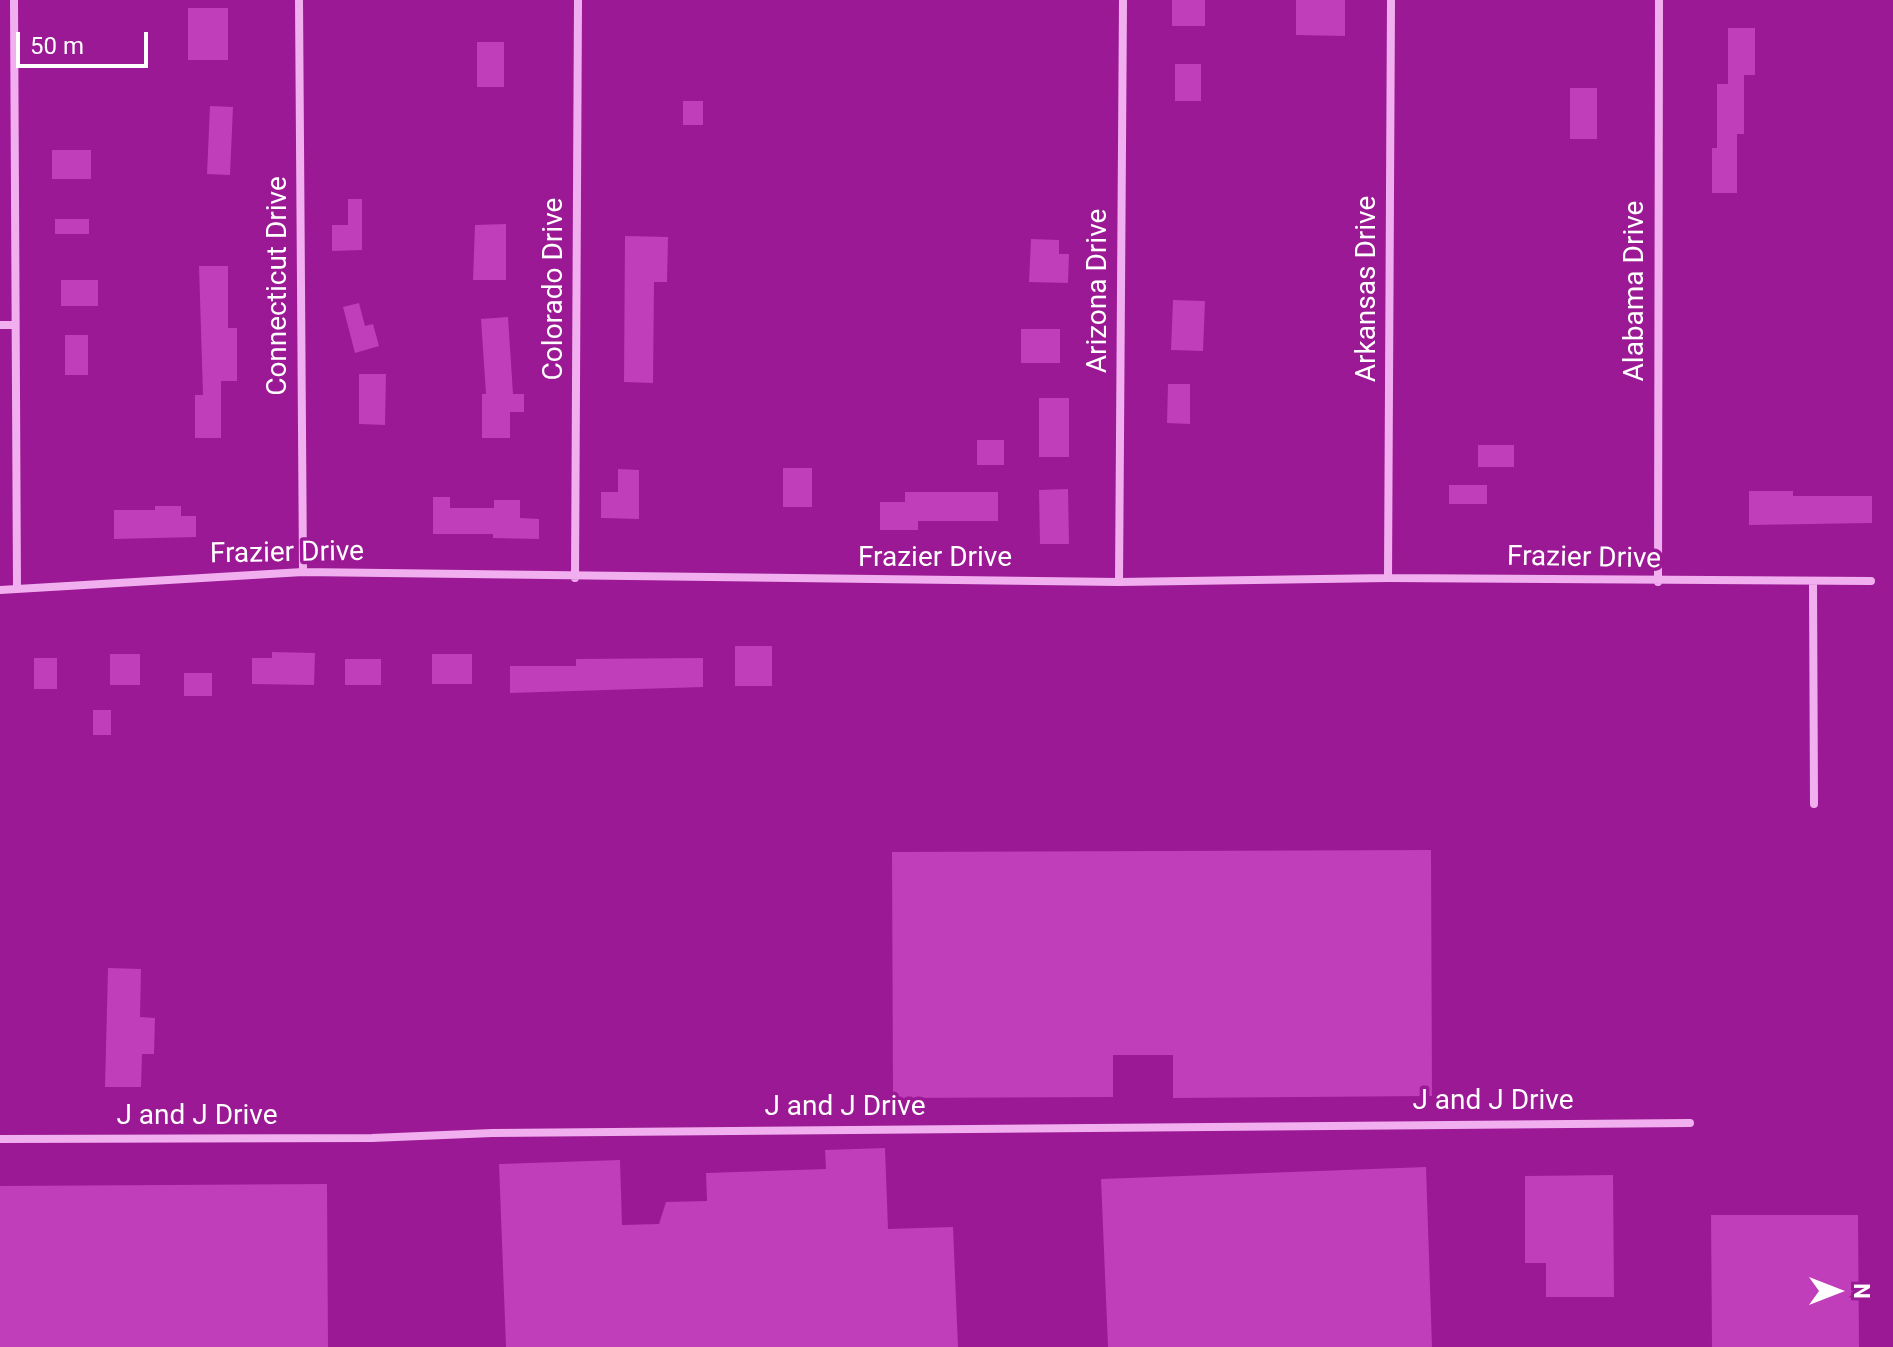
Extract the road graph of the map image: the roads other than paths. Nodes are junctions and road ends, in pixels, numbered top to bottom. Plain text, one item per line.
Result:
1 (14, 0) edge
2 (299, 0) edge
3 (578, 0) edge
4 (1123, 0) edge
5 (1391, 0) edge
6 (1659, 0) edge
7 (0, 325) edge
8 (15, 325) junction
9 (303, 572) junction
10 (575, 578) junction
11 (1388, 578) junction
12 (1813, 581) junction
13 (1871, 581) dead end
14 (1119, 582) junction
15 (1658, 582) junction
16 (17, 586) junction
17 (0, 590) edge
18 (1814, 804) dead end
19 (1690, 1123) dead end
20 (0, 1139) edge

1 - 8 street
2 - 9 street, Connecticut Drive
3 - 10 street, Colorado Drive
4 - 14 street, Arizona Drive
5 - 11 street, Arkansas Drive
6 - 15 street, Alabama Drive
7 - 8 street
8 - 16 street
9 - 10 street, Frazier Drive
9 - 16 street, Frazier Drive
10 - 14 street, Frazier Drive
11 - 14 street, Frazier Drive
11 - 15 street, Frazier Drive
12 - 13 street, Frazier Drive
12 - 15 street, Frazier Drive
12 - 18 street
16 - 17 street, Frazier Drive
19 - 20 street, J and J Drive

